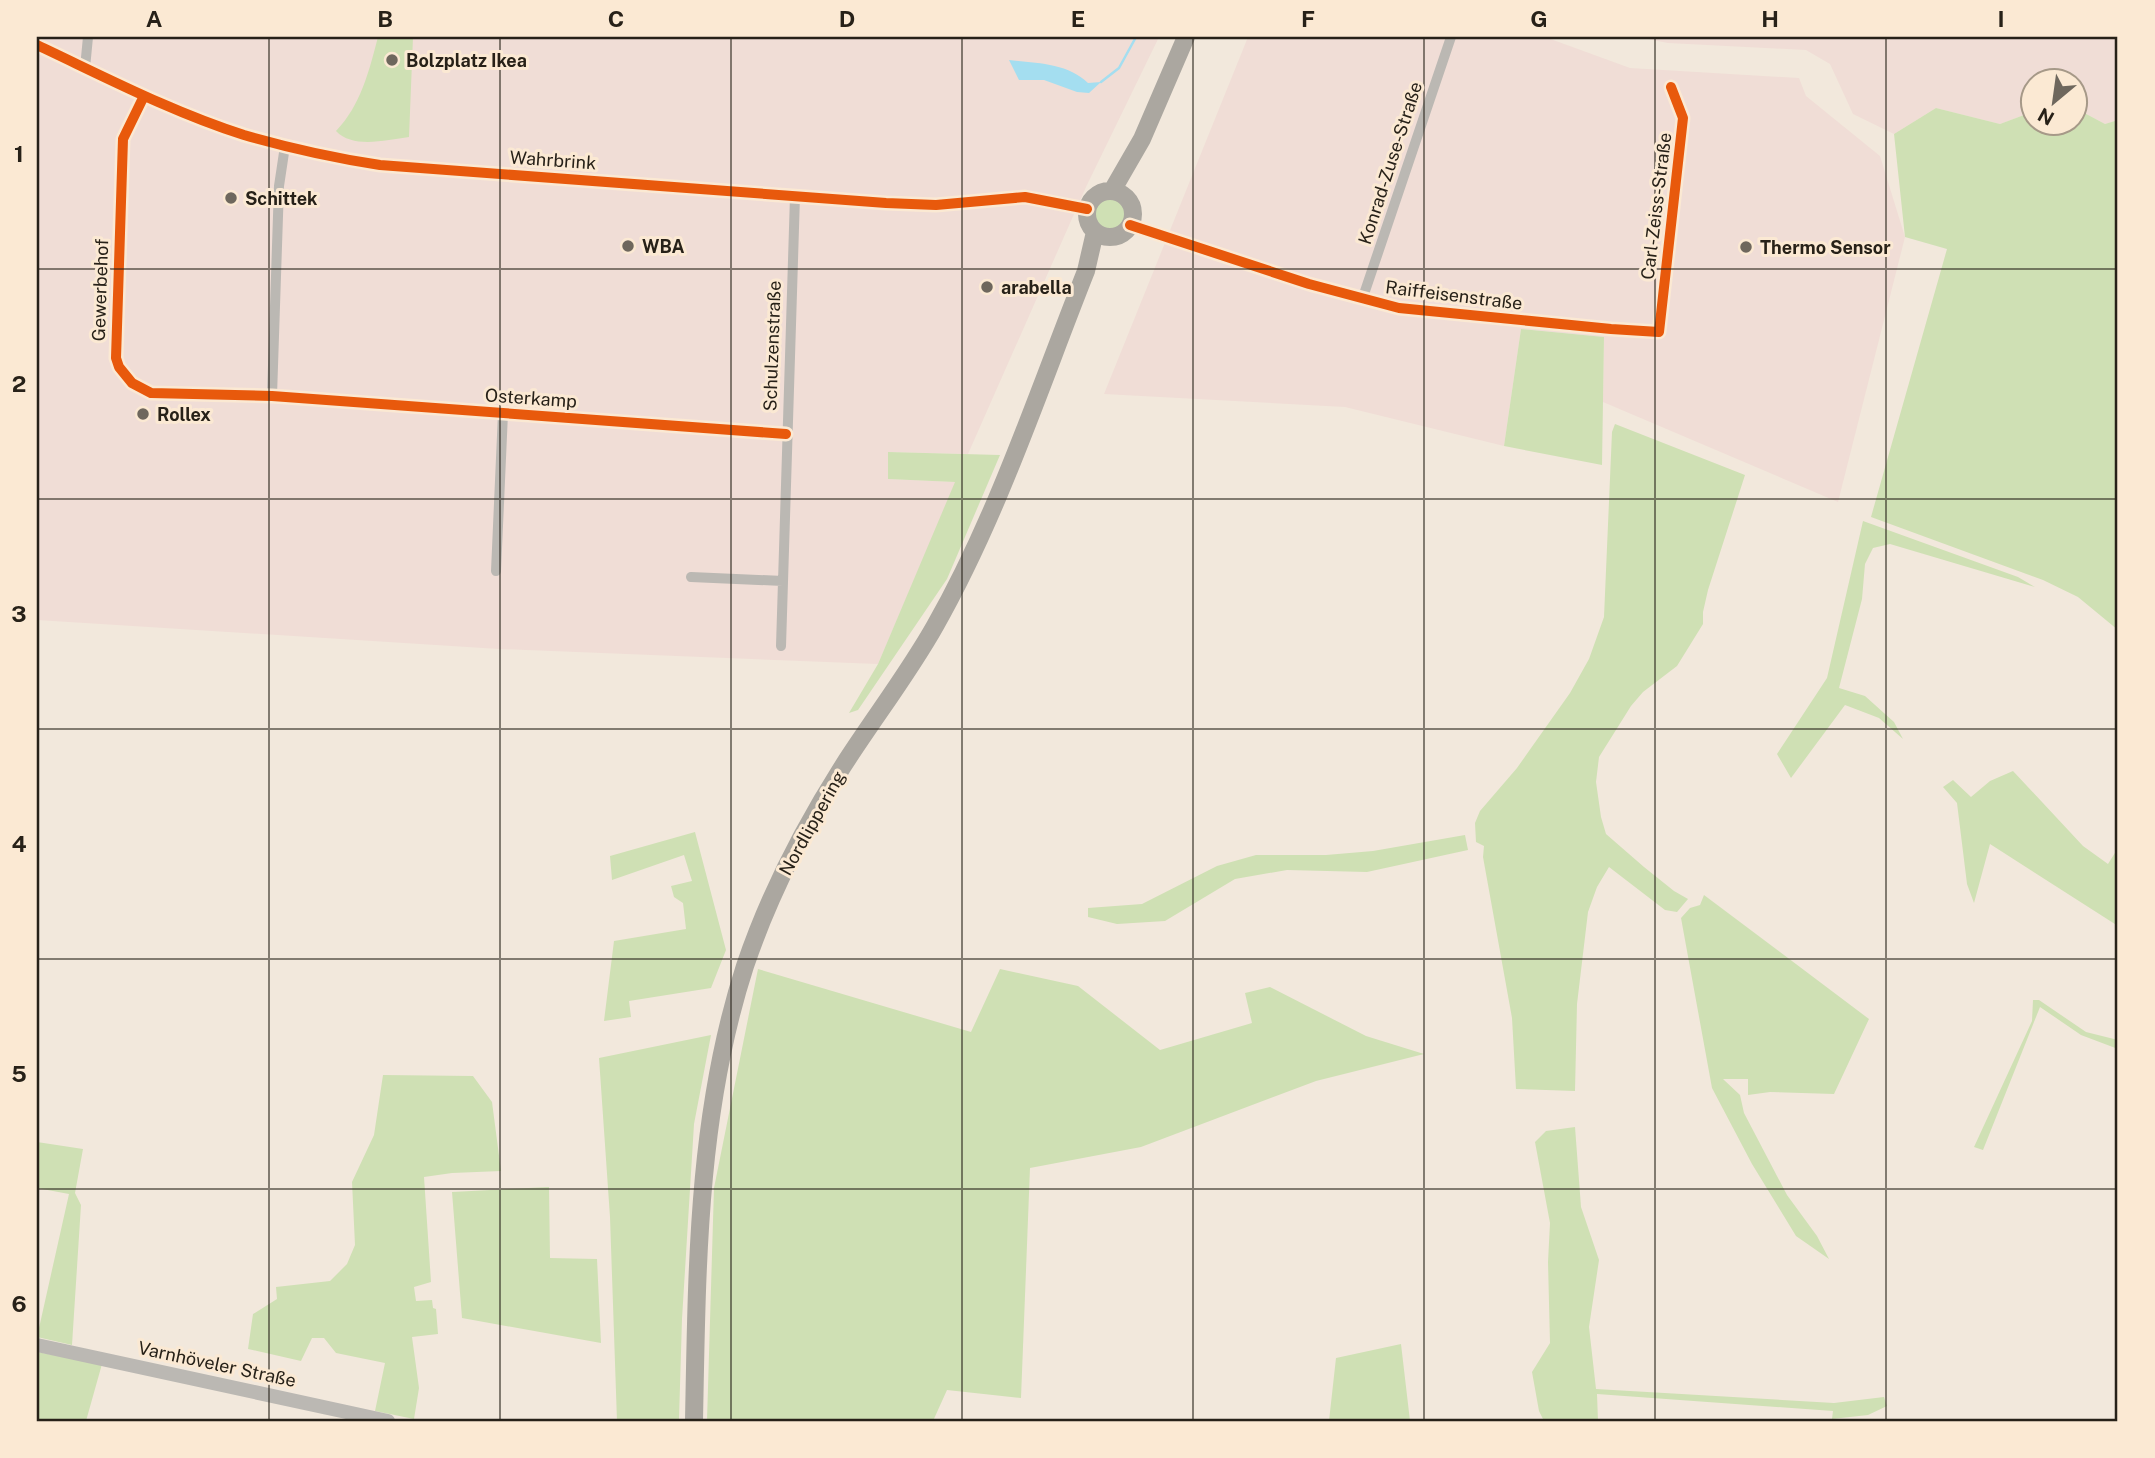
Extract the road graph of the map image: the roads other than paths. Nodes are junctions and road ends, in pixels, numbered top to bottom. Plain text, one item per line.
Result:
1 (88, 37) edge
2 (1186, 37) edge
3 (1451, 37) edge
4 (37, 45) edge
5 (85, 68) junction
6 (1671, 87) dead end
7 (144, 96) junction
8 (285, 146) junction
9 (1119, 194) junction
10 (795, 197) junction
11 (1087, 209) junction
12 (1130, 225) junction
13 (1102, 234) junction
14 (1362, 300) junction
15 (1659, 332) joint
16 (272, 397) junction
17 (503, 413) junction
18 (786, 434) junction
19 (495, 571) dead end
20 (691, 577) dead end
21 (783, 581) junction
22 (781, 646) dead end
23 (37, 1345) edge
24 (388, 1421) edge
25 (694, 1421) edge

1 - 5 street
2 - 9 main road
3 - 14 street, Konrad-Zuse-Straße
4 - 5 street, Wahrbrink
5 - 7 street, Wahrbrink
6 - 15 street, Carl-Zeiss-Straße
7 - 8 street, Wahrbrink
7 - 16 street, Gewerbehof
8 - 10 street, Wahrbrink
8 - 16 street
9 - 11 main road
9 - 12 main road
10 - 11 street, Wahrbrink
10 - 18 street, Schulzenstraße
11 - 13 main road
12 - 13 main road
12 - 14 street, Raiffeisenstraße
13 - 25 main road, Nordlippering
14 - 15 street, Raiffeisenstraße
16 - 17 street, Osterkamp
17 - 18 street, Osterkamp
17 - 19 street, Osterkamp
18 - 21 street, Schulzenstraße
20 - 21 street
21 - 22 street, Schulzenstraße
23 - 24 street, Varnhöveler Straße

